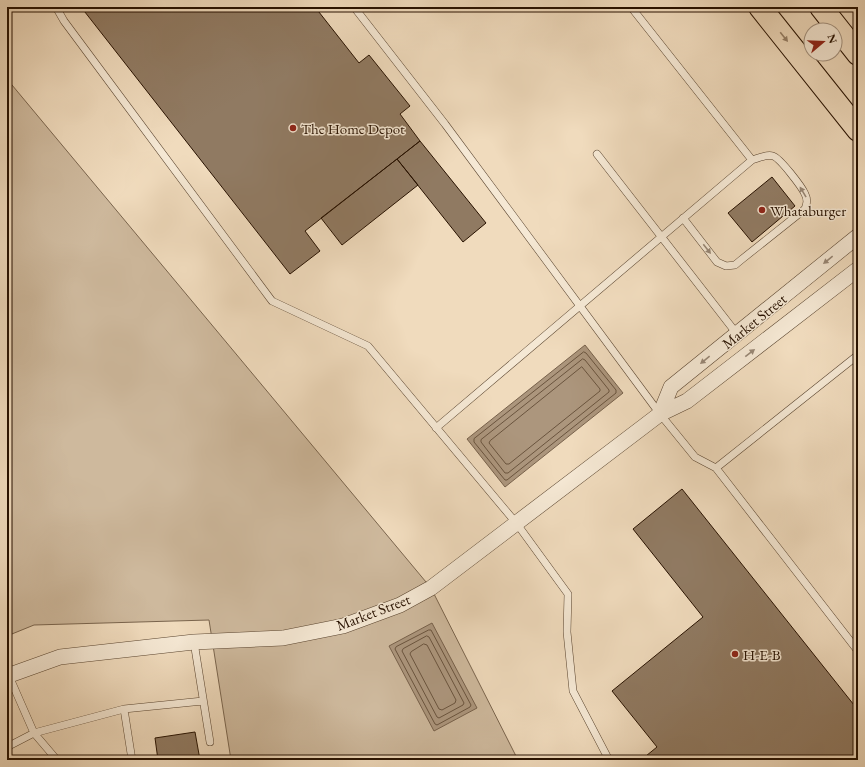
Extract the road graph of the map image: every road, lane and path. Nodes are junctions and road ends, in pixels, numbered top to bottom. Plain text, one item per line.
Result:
1 (56, 7) edge
2 (354, 7) edge
3 (631, 7) edge
4 (760, 7) edge
5 (821, 7) edge
6 (858, 54) edge
7 (858, 130) edge
8 (597, 154) dead end
9 (752, 160) junction
10 (683, 218) junction
11 (662, 236) junction
12 (858, 236) edge
13 (858, 270) edge
14 (579, 306) junction
15 (738, 334) junction
16 (858, 355) edge
17 (660, 414) junction
18 (436, 428) junction
19 (716, 468) junction
20 (517, 524) junction
21 (194, 642) junction
22 (858, 651) edge
23 (8, 676) edge
24 (203, 701) junction
25 (124, 709) junction
26 (34, 733) junction
27 (210, 742) dead end
28 (7, 747) edge
29 (57, 760) edge
30 (132, 760) edge
31 (609, 760) edge

1 - 18 lane
2 - 14 lane
3 - 9 lane
4 -> 7 main road
5 - 6 main road
8 - 11 lane
9 - 10 lane
10 -> 9 lane
10 - 11 lane
11 - 14 lane
11 - 15 lane
12 -> 15 street, Market Street
17 -> 13 street, Market Street
14 - 17 lane
14 - 18 lane
15 -> 17 street, Market Street
16 - 19 lane
17 - 19 lane
17 - 20 street, Market Street
18 - 20 lane
19 - 22 lane
20 - 21 street, Market Street
20 - 31 lane
21 - 23 street, Market Street
21 - 24 lane
23 - 26 lane
24 - 25 lane
24 - 27 lane
25 - 26 lane
25 - 30 lane
26 - 28 lane
26 - 29 lane

